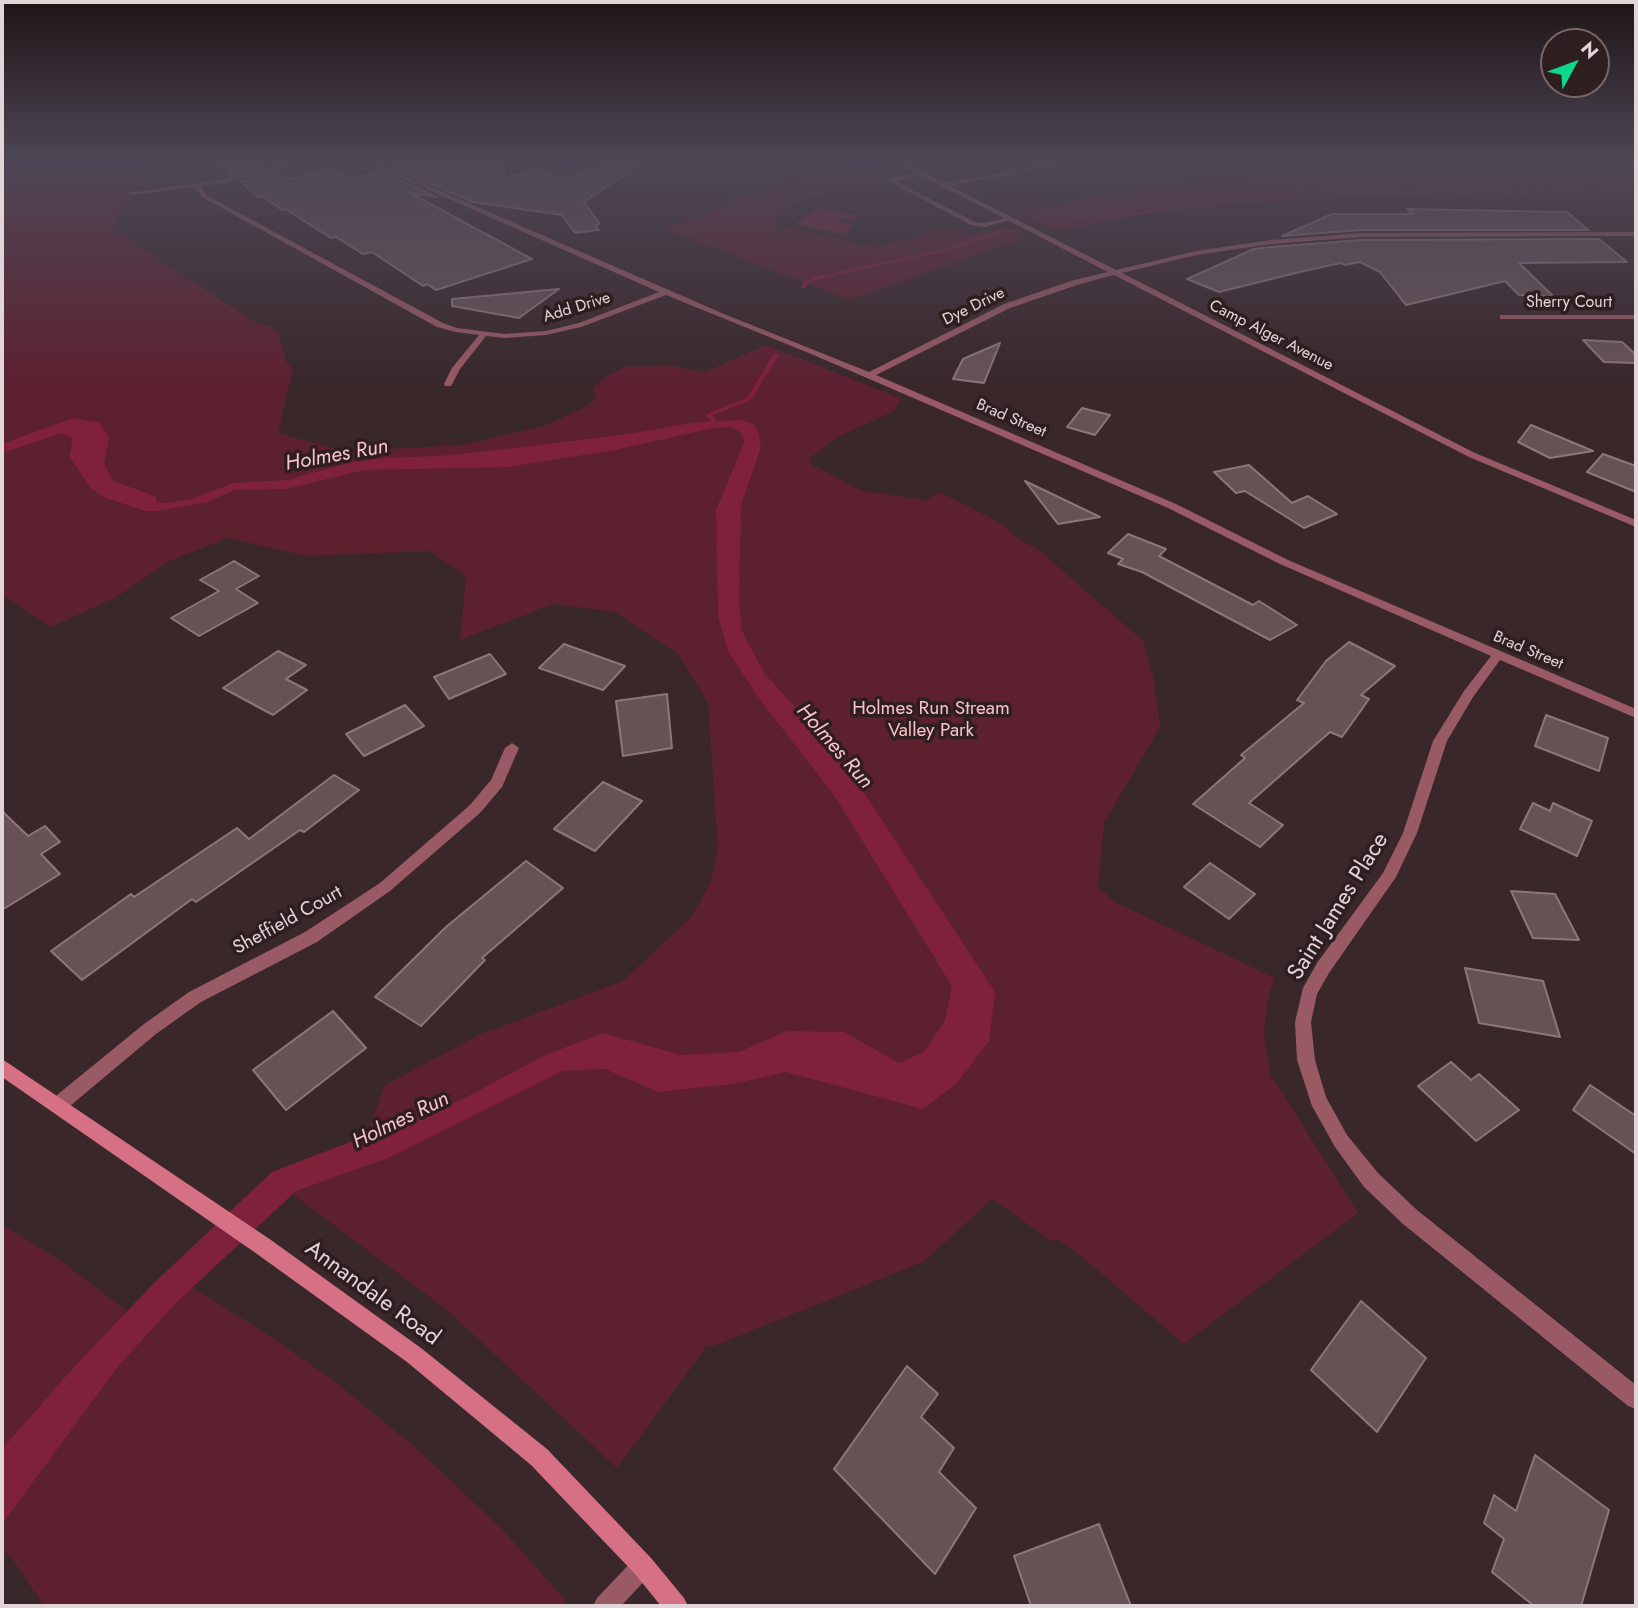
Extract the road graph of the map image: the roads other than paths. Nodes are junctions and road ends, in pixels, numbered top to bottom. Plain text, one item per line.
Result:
1 (279, 237) edge
2 (540, 237) edge
3 (1045, 237) edge
4 (1337, 237) edge
5 (1114, 272) junction
6 (666, 292) junction
7 (1503, 317) dead end
8 (1636, 317) edge
9 (483, 335) junction
10 (870, 375) junction
11 (448, 384) dead end
12 (1636, 524) edge
13 (1499, 655) junction
14 (1636, 714) edge
15 (512, 748) dead end
16 (2, 1067) edge
17 (58, 1105) junction
18 (1636, 1398) edge
19 (643, 1566) junction
20 (605, 1606) edge
21 (676, 1606) edge

1 - 9 street, Add Drive
2 - 6 street, Brad Street
3 - 5 street, Camp Alger Avenue
4 - 5 street, Dye Drive
5 - 10 street, Dye Drive
5 - 12 street, Camp Alger Avenue
6 - 9 street, Add Drive
6 - 10 street, Brad Street
7 - 8 street, Sherry Court
9 - 11 street
10 - 13 street, Brad Street
13 - 14 street, Brad Street
13 - 18 street, Saint James Place
15 - 17 street, Sheffield Court
16 - 17 main road, Annandale Road
17 - 19 main road, Annandale Road
19 - 20 street
19 - 21 main road, Annandale Road

